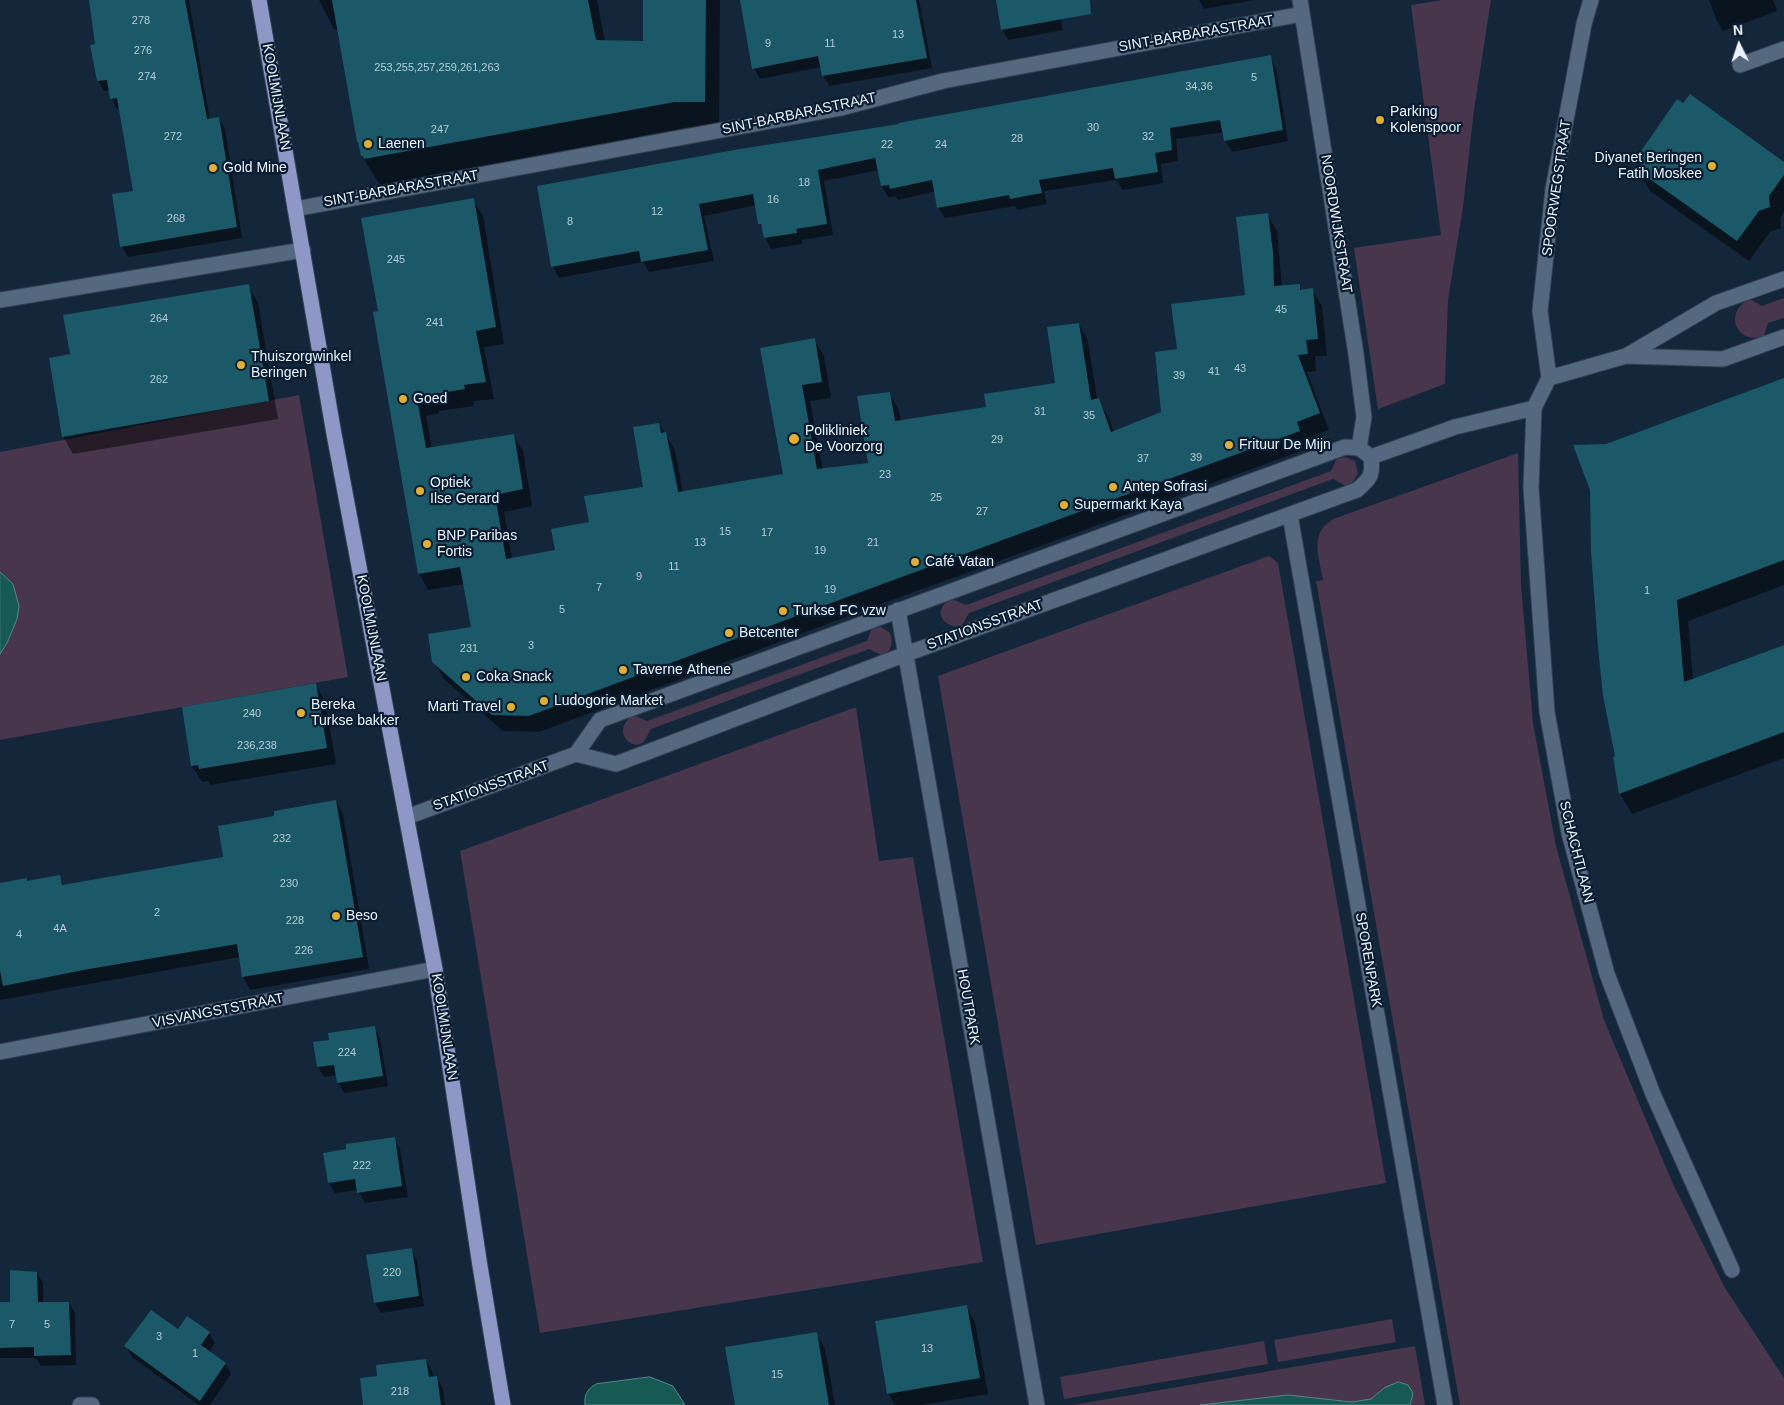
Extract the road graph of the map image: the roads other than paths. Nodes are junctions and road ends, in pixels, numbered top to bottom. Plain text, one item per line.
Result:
1 (259, 0) edge
2 (1591, 0) edge
3 (1301, 7) edge
4 (1784, 49) edge
5 (1740, 65) dead end
6 (295, 209) junction
7 (303, 250) junction
8 (1784, 279) edge
9 (0, 300) edge
10 (1784, 337) edge
11 (1626, 356) junction
12 (1549, 378) junction
13 (1534, 408) junction
14 (1365, 452) junction
15 (1290, 515) junction
16 (898, 610) junction
17 (906, 654) junction
18 (576, 754) junction
19 (407, 817) junction
20 (435, 969) junction
21 (0, 1052) edge
22 (1732, 1270) dead end
23 (80, 1405) edge
24 (92, 1405) edge
25 (503, 1405) edge
26 (1037, 1405) edge
27 (1445, 1405) edge

1 - 6 main road, KOOLMIJNLAAN
2 - 12 street, SPOORWEGSTRAAT
3 - 6 street, SINT-BARBARASTRAAT
3 - 14 street, NOORDWIJKSTRAAT
4 - 5 street
6 - 7 main road, KOOLMIJNLAAN
7 - 9 street
7 - 19 main road, KOOLMIJNLAAN
8 - 11 street
10 - 11 street
11 - 12 street
12 - 13 street
13 - 14 street
13 - 22 street, SCHACHTLAAN
14 - 15 street, STATIONSSTRAAT
14 - 16 street
15 - 17 street, STATIONSSTRAAT
15 - 27 street, SPORENPARK
16 - 17 street, HOUTPARK
16 - 18 street
17 - 18 street, STATIONSSTRAAT
17 - 26 street, HOUTPARK
18 - 19 street, STATIONSSTRAAT
19 - 20 main road, KOOLMIJNLAAN
20 - 21 street, VISVANGSTSTRAAT
20 - 25 main road, KOOLMIJNLAAN
23 - 24 street

